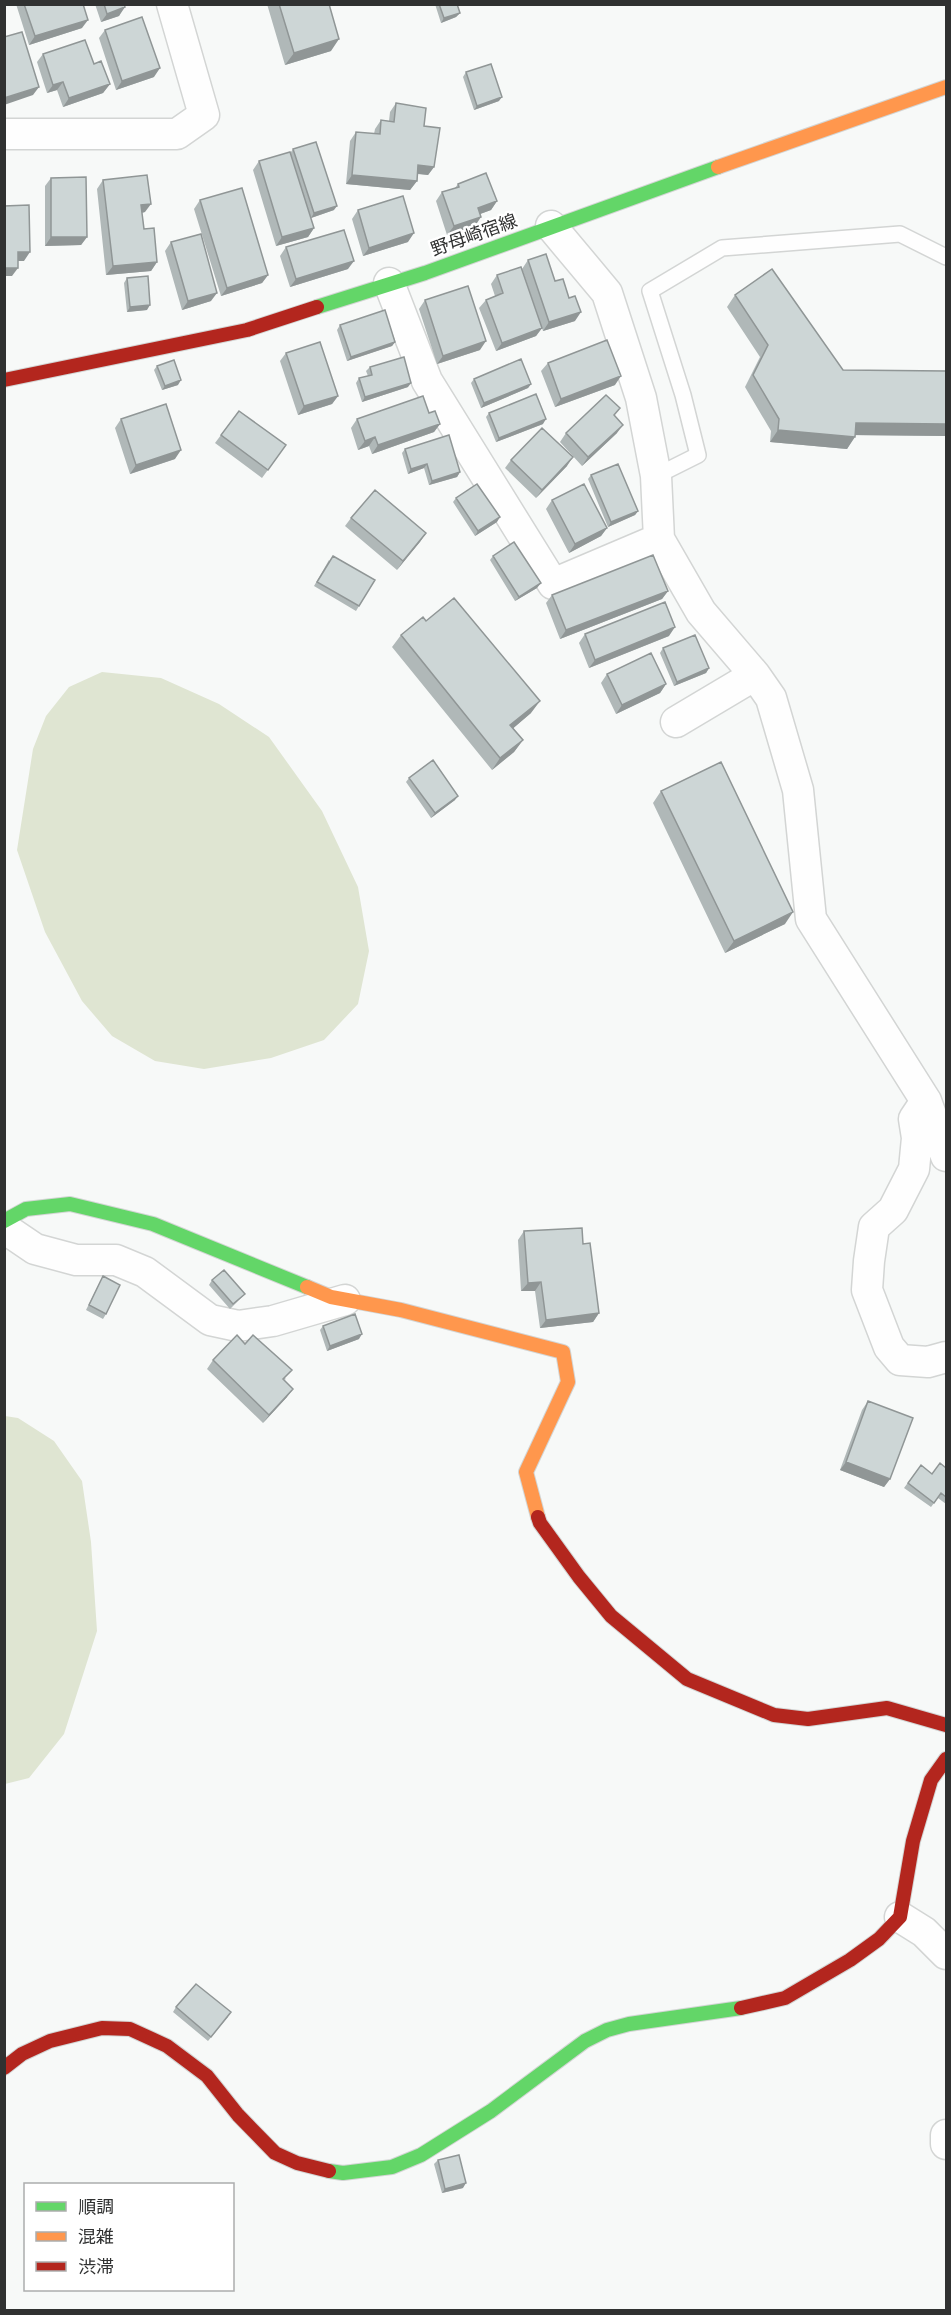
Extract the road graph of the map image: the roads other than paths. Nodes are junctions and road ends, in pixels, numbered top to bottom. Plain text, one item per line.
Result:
1 (172, 4) edge
2 (946, 87) edge
3 (4, 134) edge
4 (551, 226) junction
5 (946, 257) edge
6 (389, 283) junction
7 (4, 380) edge
8 (656, 476) junction
9 (659, 538) junction
10 (756, 675) junction
11 (676, 722) dead end
12 (926, 1101) junction
13 (946, 1156) edge
14 (4, 1221) edge
15 (4, 1228) edge
16 (345, 1300) junction
17 (946, 1357) edge
18 (946, 1725) edge
19 (946, 1759) edge
20 (900, 1917) junction
21 (946, 1954) edge
22 (4, 2068) edge
23 (946, 2135) edge
24 (946, 2144) edge

1 - 3 street
2 - 4 street, 野母崎宿線
4 - 6 street, 野母崎宿線
4 - 8 street
5 - 8 lane
6 - 7 street, 野母崎宿線
6 - 9 street
8 - 9 street
9 - 10 street
10 - 11 street
10 - 12 street
12 - 13 street
12 - 17 street
14 - 16 street
15 - 16 street
16 - 18 street
19 - 20 street
20 - 21 street
20 - 22 street
23 - 24 street

